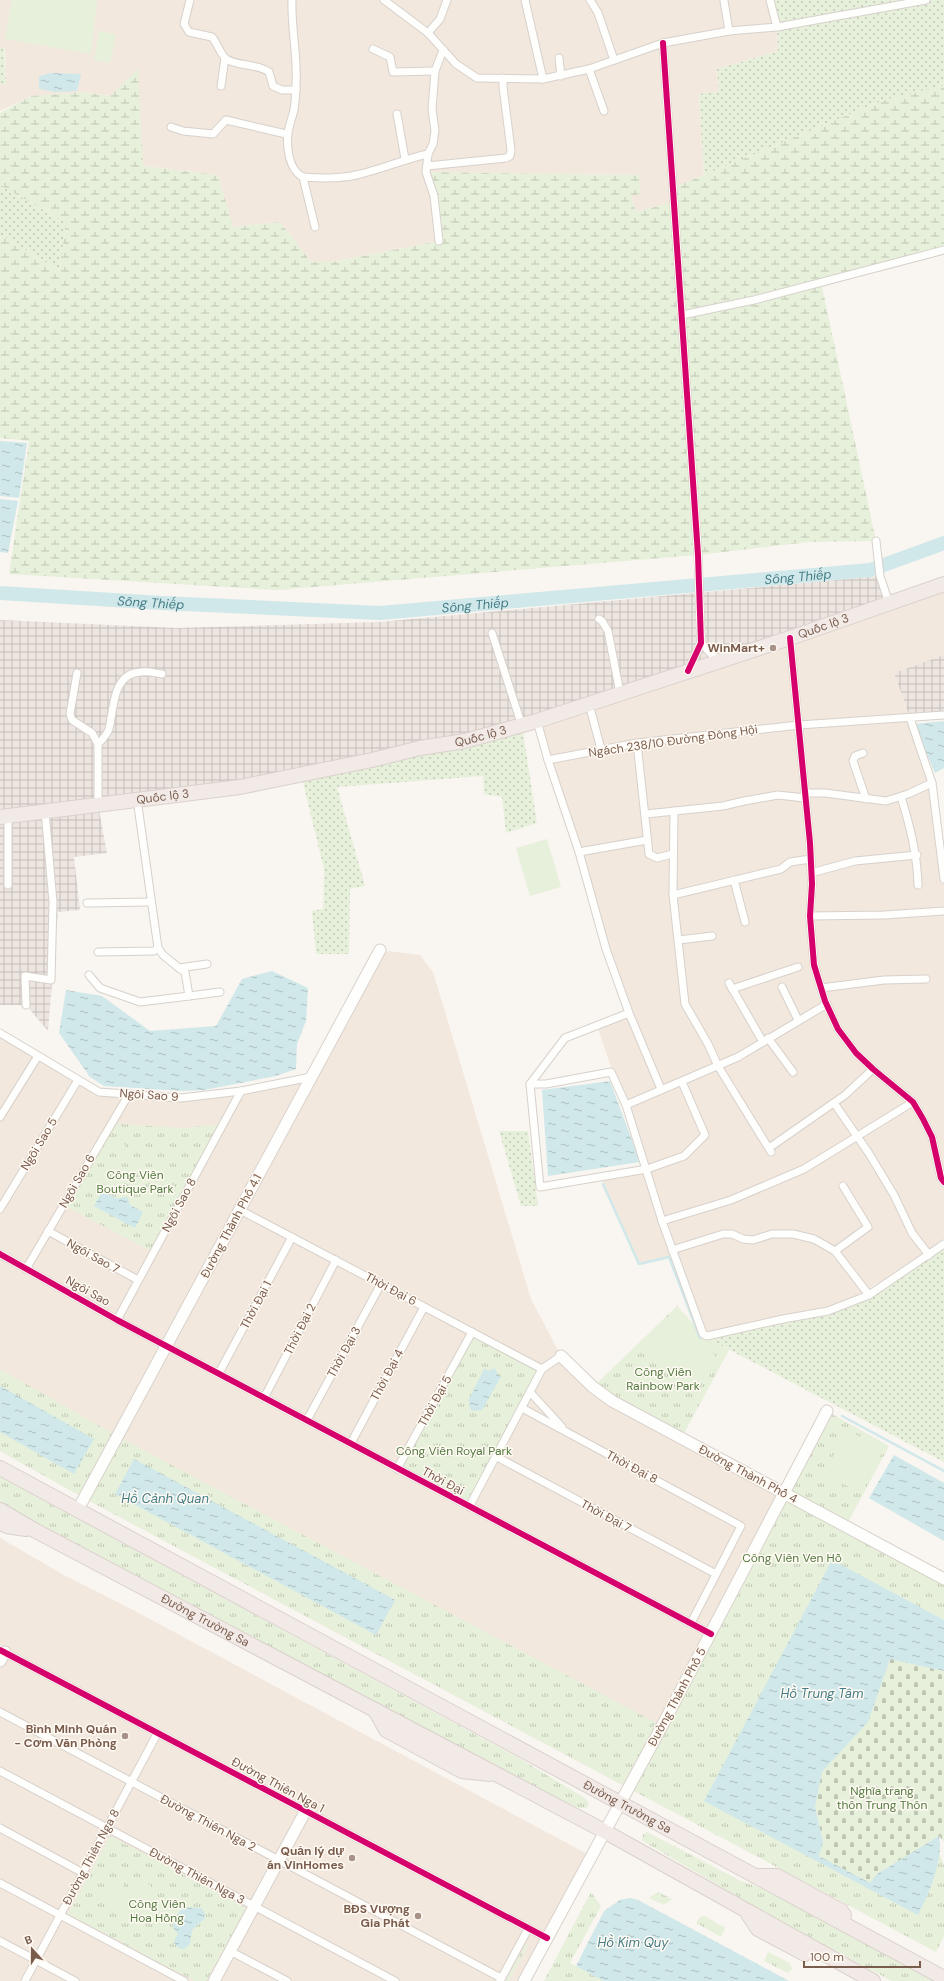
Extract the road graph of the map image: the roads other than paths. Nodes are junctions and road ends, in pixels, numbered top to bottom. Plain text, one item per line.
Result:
1 (190, 0) edge
2 (292, 0) edge
3 (384, 0) edge
4 (447, 0) edge
5 (525, 0) edge
6 (590, 0) edge
7 (724, 0) edge
8 (770, 0) edge
9 (926, 0) edge
10 (776, 27) junction
11 (729, 31) junction
12 (428, 33) junction
13 (663, 43) junction
14 (373, 49) dead end
15 (443, 50) junction
16 (225, 58) junction
17 (559, 58) dead end
18 (614, 60) junction
19 (589, 69) junction
20 (435, 71) junction
21 (561, 76) junction
22 (503, 78) junction
23 (543, 79) junction
24 (220, 86) dead end
25 (296, 90) junction
26 (604, 111) dead end
27 (397, 114) dead end
28 (171, 127) dead end
29 (286, 134) junction
30 (428, 154) junction
31 (405, 159) junction
32 (427, 166) junction
33 (303, 177) junction
34 (315, 227) dead end
35 (439, 241) dead end
36 (944, 250) edge
37 (682, 315) junction
38 (876, 543) dead end
39 (944, 584) edge
40 (889, 603) junction
41 (598, 619) dead end
42 (492, 632) dead end
43 (790, 638) junction
44 (701, 643) junction
45 (718, 661) junction
46 (688, 671) junction
47 (77, 673) dead end
48 (162, 674) dead end
49 (620, 693) junction
50 (589, 704) junction
51 (944, 715) edge
52 (910, 718) junction
53 (537, 721) junction
54 (799, 725) junction
55 (522, 726) junction
56 (637, 743) junction
57 (98, 744) junction
58 (601, 749) junction
59 (863, 754) dead end
60 (548, 760) junction
61 (932, 783) junction
62 (805, 796) junction
63 (901, 797) junction
64 (866, 799) junction
65 (137, 800) junction
66 (98, 804) junction
67 (45, 811) junction
68 (674, 811) junction
69 (646, 814) junction
70 (4, 816) edge
71 (647, 840) junction
72 (579, 852) junction
73 (673, 854) junction
74 (917, 855) junction
75 (811, 859) junction
76 (811, 873) junction
77 (944, 879) edge
78 (734, 880) junction
79 (8, 884) dead end
80 (918, 885) dead end
81 (674, 895) junction
82 (151, 902) junction
83 (87, 903) dead end
84 (944, 911) edge
85 (810, 916) junction
86 (745, 922) dead end
87 (712, 936) dead end
88 (679, 940) junction
89 (158, 948) junction
90 (380, 950) dead end
91 (98, 952) dead end
92 (207, 964) dead end
93 (798, 967) dead end
94 (179, 968) junction
95 (89, 975) dead end
96 (926, 980) dead end
97 (782, 987) dead end
98 (821, 988) junction
99 (220, 992) dead end
100 (189, 996) junction
101 (827, 1004) junction
102 (26, 1005) dead end
103 (629, 1013) junction
104 (798, 1020) junction
105 (0, 1033) edge
106 (765, 1040) junction
107 (38, 1056) junction
108 (718, 1066) junction
109 (873, 1069) junction
110 (793, 1072) dead end
111 (311, 1077) junction
112 (78, 1080) junction
113 (682, 1082) junction
114 (530, 1084) junction
115 (661, 1089) junction
116 (241, 1091) junction
117 (129, 1094) junction
118 (913, 1102) junction
119 (834, 1103) junction
120 (626, 1105) junction
121 (0, 1117) edge
122 (858, 1136) junction
123 (646, 1170) junction
124 (944, 1182) edge
125 (844, 1186) dead end
126 (0, 1208) edge
127 (240, 1210) junction
128 (662, 1221) junction
129 (48, 1231) junction
130 (292, 1237) junction
131 (944, 1244) edge
132 (672, 1250) junction
133 (835, 1251) junction
134 (0, 1254) edge
135 (929, 1255) junction
136 (336, 1260) junction
137 (26, 1269) junction
138 (138, 1280) junction
139 (381, 1284) junction
140 (869, 1295) junction
141 (424, 1307) junction
142 (117, 1320) junction
143 (472, 1332) junction
144 (167, 1345) junction
145 (561, 1356) joint
146 (542, 1369) junction
147 (219, 1373) junction
148 (530, 1392) junction
149 (264, 1398) junction
150 (522, 1408) junction
151 (827, 1411) dead end
152 (307, 1420) junction
153 (566, 1432) junction
154 (351, 1443) junction
155 (497, 1457) junction
156 (0, 1458) edge
157 (0, 1468) edge
158 (397, 1469) junction
159 (785, 1493) junction
160 (82, 1502) junction
161 (469, 1507) junction
162 (0, 1510) edge
163 (0, 1522) edge
164 (36, 1531) junction
165 (165, 1557) junction
166 (716, 1574) junction
167 (944, 1579) edge
168 (690, 1623) junction
169 (711, 1634) junction
170 (2, 1654) edge
171 (0, 1712) edge
172 (157, 1734) junction
173 (0, 1772) edge
174 (131, 1782) junction
175 (620, 1802) junction
176 (305, 1812) junction
177 (0, 1828) edge
178 (107, 1828) junction
179 (604, 1831) junction
180 (279, 1860) junction
181 (83, 1873) junction
182 (0, 1883) edge
183 (254, 1906) junction
184 (60, 1916) junction
185 (528, 1929) junction
186 (546, 1938) junction
187 (0, 1941) edge
188 (230, 1951) junction
189 (36, 1960) junction
190 (944, 1978) edge
191 (501, 1980) edge
192 (25, 1981) edge
193 (75, 1981) edge
194 (184, 1981) edge
195 (214, 1981) edge
196 (287, 1981) edge
197 (395, 1981) edge
198 (524, 1981) edge
199 (873, 1981) edge

1 - 16 street
2 - 25 street
3 - 12 street
4 - 12 street
5 - 23 street
6 - 18 street
7 - 11 street
8 - 10 street
9 - 10 street
10 - 11 street
11 - 13 street
12 - 15 street
13 - 18 street
13 - 37 street
14 - 20 street
15 - 20 street
15 - 22 street
16 - 24 street
16 - 25 street
17 - 21 street
18 - 19 street
19 - 21 street
19 - 26 street
20 - 30 street
21 - 23 street
22 - 23 street
22 - 32 street
25 - 29 street
27 - 31 street
28 - 29 street
29 - 33 street
30 - 31 street
30 - 32 street
31 - 33 street
32 - 35 street
33 - 34 street
36 - 37 street
37 - 44 street
38 - 40 street
39 - 40 highway, Quốc lộ 3
40 - 43 highway, Quốc lộ 3
41 - 49 street
42 - 55 street
43 - 45 highway, Quốc lộ 3
43 - 54 street
44 - 45 street
44 - 46 street
45 - 46 highway, Quốc lộ 3
46 - 49 highway, Quốc lộ 3
47 - 57 street
48 - 57 street
49 - 50 highway, Quốc lộ 3
50 - 53 highway, Quốc lộ 3
50 - 58 street
51 - 52 street, Ngách 238/10 Đường Đông Hội
52 - 54 street, Ngách 238/10 Đường Đông Hội
52 - 61 street
53 - 55 highway, Quốc lộ 3
53 - 60 street
54 - 56 street, Ngách 238/10 Đường Đông Hội
54 - 62 street
55 - 65 highway, Quốc lộ 3
56 - 58 street, Ngách 238/10 Đường Đông Hội
56 - 69 street
57 - 66 street
58 - 60 street, Ngách 238/10 Đường Đông Hội
59 - 64 street
60 - 72 street
61 - 63 street
61 - 77 street
62 - 64 street
62 - 68 street
62 - 75 street
63 - 64 street
63 - 74 street
65 - 66 highway, Quốc lộ 3
65 - 82 street
66 - 67 highway, Quốc lộ 3
67 - 70 highway, Quốc lộ 3
67 - 102 street
68 - 69 street
68 - 73 street
69 - 71 street
70 - 79 street
71 - 72 street
71 - 73 street
72 - 103 street
73 - 81 street
74 - 76 street
74 - 80 street
75 - 76 street
75 - 78 street
76 - 85 street
78 - 81 street
78 - 86 street
81 - 88 street
82 - 83 street
82 - 89 street
84 - 85 street
85 - 98 street
87 - 88 street
88 - 108 street
89 - 91 street
89 - 94 street
90 - 111 street, Đường Thành Phố 4.1
92 - 94 street
93 - 106 street
94 - 100 street
95 - 100 street
96 - 98 street
97 - 104 street
98 - 101 street
99 - 100 street
101 - 104 street
101 - 109 street
103 - 114 street
103 - 115 street
104 - 106 street
105 - 107 street, Ngôi Sao 9
106 - 108 street
106 - 110 street
107 - 112 street, Ngôi Sao 9
107 - 121 street
108 - 113 street
108 - 119 street
109 - 118 street
109 - 119 street
111 - 116 street, Ngôi Sao 9
111 - 127 street, Đường Thành Phố 4.1
112 - 117 street, Ngôi Sao 9
112 - 126 street, Ngôi Sao 5
113 - 115 street
113 - 123 street
114 - 120 street
114 - 123 street
115 - 120 street
116 - 117 street, Ngôi Sao 9
116 - 138 street, Ngôi Sao 8
117 - 129 street, Ngôi Sao 6
118 - 122 street
118 - 124 street
119 - 122 street
120 - 123 street
122 - 128 street
122 - 135 street
123 - 128 street
125 - 133 street
127 - 130 street, Thời Đại 6
127 - 144 street, Đường Thành Phố 4.1
128 - 132 street
129 - 137 street, Ngôi Sao 6
129 - 138 street, Ngôi Sao 7
130 - 136 street, Thời Đại 6
130 - 147 street, Thời Đại 1
131 - 135 street
132 - 133 street
132 - 140 street
133 - 140 street
134 - 137 street, Ngôi Sao
135 - 140 street
136 - 139 street, Thời Đại 6
136 - 149 street, Thời Đại 2
137 - 142 street, Ngôi Sao
138 - 142 street, Ngôi Sao 8
139 - 141 street, Thời Đại 6
139 - 152 street, Thời Đại 3
141 - 143 street, Thời Đại 6
141 - 154 street, Thời Đại 4
142 - 144 street, Ngôi Sao
143 - 146 street, Thời Đại 6
143 - 158 street, Thời Đại 5
144 - 147 street, Thời Đại
144 - 160 street, Đường Thành Phố 4.1
145 - 146 street
145 - 159 street, Đường Thành Phố 4
146 - 148 street
147 - 149 street, Thời Đại
148 - 150 street
148 - 153 street
149 - 152 street, Thời Đại
150 - 153 street, Thời Đại 8
150 - 155 street
151 - 159 street, Đường Thành Phố 5
152 - 154 street, Thời Đại
153 - 166 street, Thời Đại 8
154 - 158 street, Thời Đại
155 - 161 street
155 - 166 street, Thời Đại 7
156 - 160 highway, Đường Trường Sa
157 - 165 highway, Đường Trường Sa
158 - 161 street, Thời Đại
159 - 167 street, Đường Thành Phố 4
159 - 169 street, Đường Thành Phố 5
160 - 165 highway, Đường Trường Sa
161 - 168 street, Thời Đại
162 - 164 highway, Đường Trường Sa
163 - 164 highway, Đường Trường Sa
164 - 179 highway, Đường Trường Sa
165 - 175 highway, Đường Trường Sa
166 - 168 street
168 - 169 street, Thời Đại
169 - 175 street, Đường Thành Phố 5
170 - 172 street, Đường Thiên Nga 1
171 - 174 street, Đường Thiên Nga 2
172 - 174 street, Đường Thiên Nga 8
172 - 176 street, Đường Thiên Nga 1
173 - 178 street, Đường Thiên Nga 3
174 - 178 street, Đường Thiên Nga 8
174 - 180 street, Đường Thiên Nga 2
175 - 179 street, Đường Thành Phố 5
175 - 190 highway, Đường Trường Sa
176 - 180 street
176 - 185 street, Đường Thiên Nga 1
177 - 181 street
178 - 181 street, Đường Thiên Nga 8
178 - 183 street, Đường Thiên Nga 3
179 - 186 street, Đường Thành Phố 5
179 - 199 highway, Đường Trường Sa
180 - 183 street
180 - 191 street, Đường Thiên Nga 2
181 - 184 street, Đường Thiên Nga 8
182 - 184 street
183 - 188 street
183 - 197 street, Đường Thiên Nga 3
184 - 189 street, Đường Thiên Nga 8
184 - 194 street
185 - 186 street, Đường Thiên Nga 1
185 - 191 street
186 - 198 street, Đường Thành Phố 5
187 - 189 street
188 - 195 street
188 - 196 street
189 - 192 street, Đường Thiên Nga 8
189 - 193 street

